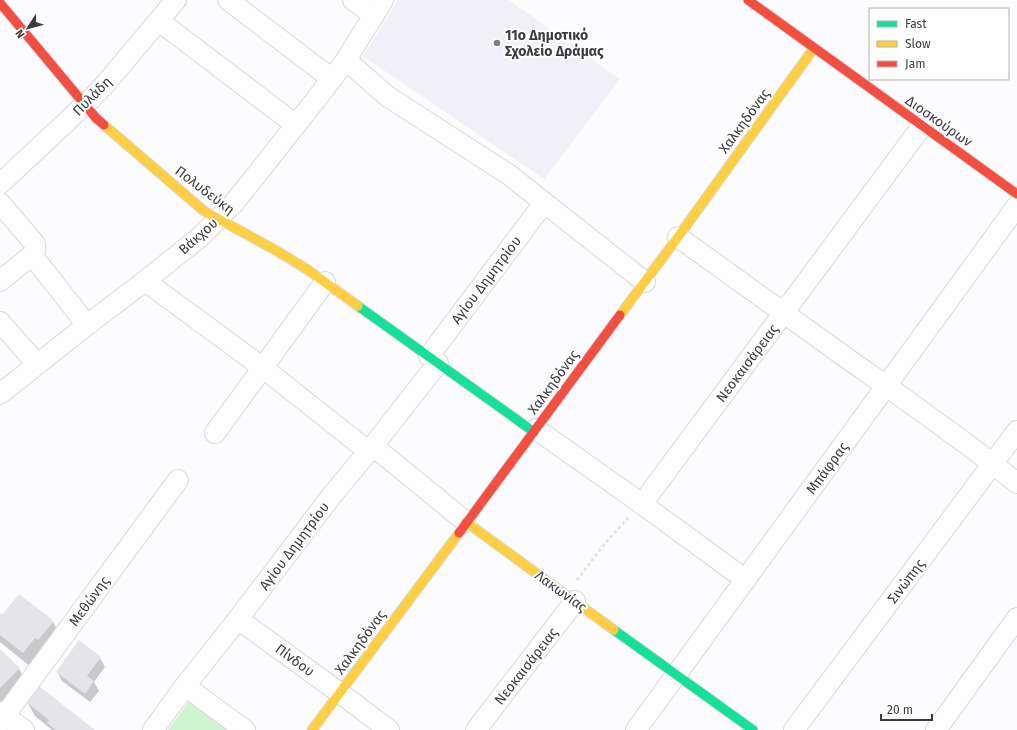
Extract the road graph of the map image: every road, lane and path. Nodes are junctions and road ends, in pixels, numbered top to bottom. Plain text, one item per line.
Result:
1 (176, 0) edge
2 (228, 0) edge
3 (352, 0) edge
4 (748, 0) edge
5 (0, 3) edge
6 (378, 7) edge
7 (159, 21) junction
8 (814, 48) junction
9 (346, 60) junction
10 (332, 79) junction
11 (85, 104) junction
12 (296, 124) junction
13 (922, 126) junction
14 (0, 184) edge
15 (1017, 194) edge
16 (0, 203) edge
17 (544, 203) junction
18 (1017, 206) edge
19 (218, 219) junction
20 (678, 237) junction
21 (32, 255) junction
22 (0, 281) edge
23 (145, 281) junction
24 (325, 282) junction
25 (645, 282) junction
26 (784, 313) junction
27 (0, 322) edge
28 (87, 325) junction
29 (434, 360) junction
30 (37, 364) junction
31 (262, 368) junction
32 (887, 386) junction
33 (0, 394) edge
34 (535, 430) junction
35 (1017, 431) edge
36 (215, 433) dead end
37 (371, 448) junction
38 (993, 464) junction
39 (178, 480) dead end
40 (1017, 483) edge
41 (642, 504) junction
42 (466, 522) junction
43 (746, 580) junction
44 (570, 598) junction
45 (1017, 618) edge
46 (238, 619) junction
47 (677, 674) junction
48 (185, 686) junction
49 (340, 693) junction
50 (2, 717) edge
51 (24, 730) edge
52 (153, 730) edge
53 (245, 730) edge
54 (312, 730) edge
55 (390, 730) edge
56 (476, 730) edge
57 (636, 730) edge
58 (753, 730) edge
59 (794, 730) edge
60 (936, 730) edge

1 - 7 street, Πυλάδη
2 - 10 street
3 - 6 street
4 - 8 street, Διοσκούρων
5 - 11 street, Πολυδεύκη
6 - 9 street, Βάκχου
7 - 11 street, Πυλάδη
7 - 12 street
8 - 13 street, Διοσκούρων
8 - 20 street, Χαλκηδόνας
9 - 10 street, Βάκχου
9 - 17 street
10 - 12 street, Βάκχου
11 - 14 street, Πυλάδη
11 - 19 street, Πολυδεύκη
12 - 19 street, Βάκχου
13 - 15 street, Διοσκούρων
13 - 26 street, Νεοκαισάρειας
16 - 21 street
17 - 25 street
17 - 29 street, Αγίου Δημητρίου
18 - 32 street, Μπάφρας
19 - 23 street, Βάκχου
19 - 24 street, Πολυδεύκη
20 - 25 street, Χαλκηδόνας
20 - 26 street
21 - 22 street
21 - 28 street
23 - 28 street, Βάκχου
23 - 31 street, Λακωνίας
24 - 29 street, Πολυδεύκη
24 - 31 street
25 - 34 street, Χαλκηδόνας
26 - 32 street
26 - 41 street, Νεοκαισάρειας
27 - 30 street
28 - 30 street, Βάκχου
29 - 34 street, Πολυδεύκη
29 - 37 street, Αγίου Δημητρίου
30 - 33 street, Βάκχου
31 - 36 street
31 - 37 street, Λακωνίας
32 - 38 street
32 - 43 street, Μπάφρας
34 - 41 street
34 - 42 street, Χαλκηδόνας
35 - 38 street, Σινώπης
37 - 42 street, Λακωνίας
37 - 46 street, Αγίου Δημητρίου
38 - 40 street
38 - 59 street, Σινώπης
39 - 50 street, Μεθώνης
41 - 43 street
41 - 44 path
42 - 44 street, Λακωνίας
42 - 49 street, Χαλκηδόνας
43 - 47 street, Μπάφρας
44 - 47 street, Λακωνίας
44 - 56 street, Νεοκαισάρειας
45 - 60 street
46 - 48 street, Αγίου Δημητρίου
46 - 49 street, Πίνδου
47 - 57 street, Μπάφρας
47 - 58 street, Λακωνίας
48 - 52 street, Αγίου Δημητρίου
48 - 53 street
49 - 54 street, Χαλκηδόνας
49 - 55 street, Πίνδου
50 - 51 street

